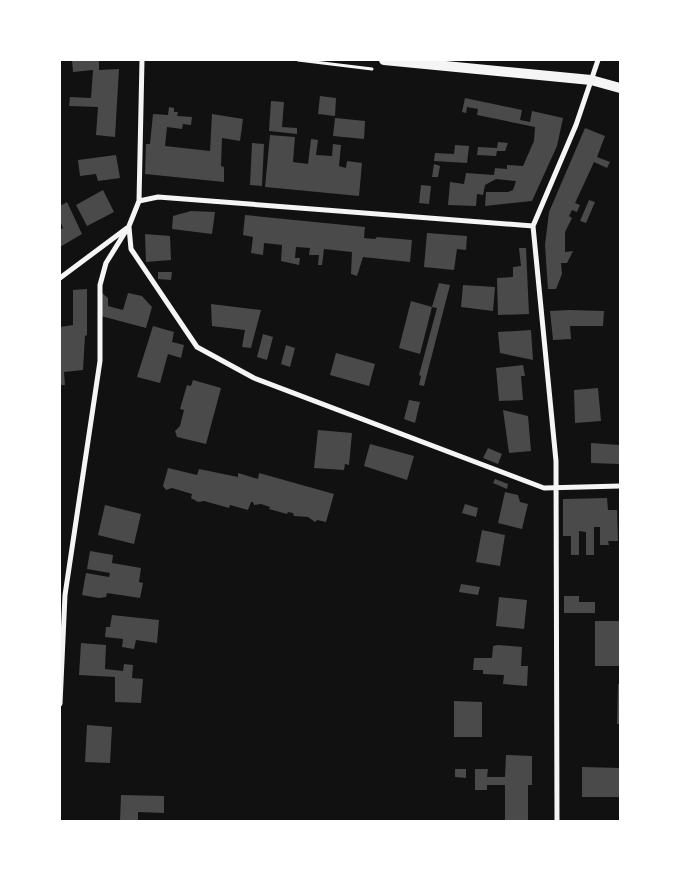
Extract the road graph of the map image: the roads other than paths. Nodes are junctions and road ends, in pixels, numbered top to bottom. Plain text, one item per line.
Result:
1 (142, 60) edge
2 (384, 60) edge
3 (598, 60) edge
4 (591, 80) junction
5 (620, 88) edge
6 (138, 201) junction
7 (129, 226) junction
8 (533, 226) junction
9 (60, 278) edge
10 (620, 486) edge
11 (557, 487) junction
12 (60, 704) edge
13 (557, 821) edge

1 - 6 street
2 - 4 main road
3 - 4 street
4 - 5 main road
4 - 8 street
6 - 7 street
6 - 8 street
7 - 9 street
7 - 11 street
7 - 12 street
8 - 11 street
10 - 11 street
11 - 13 street

